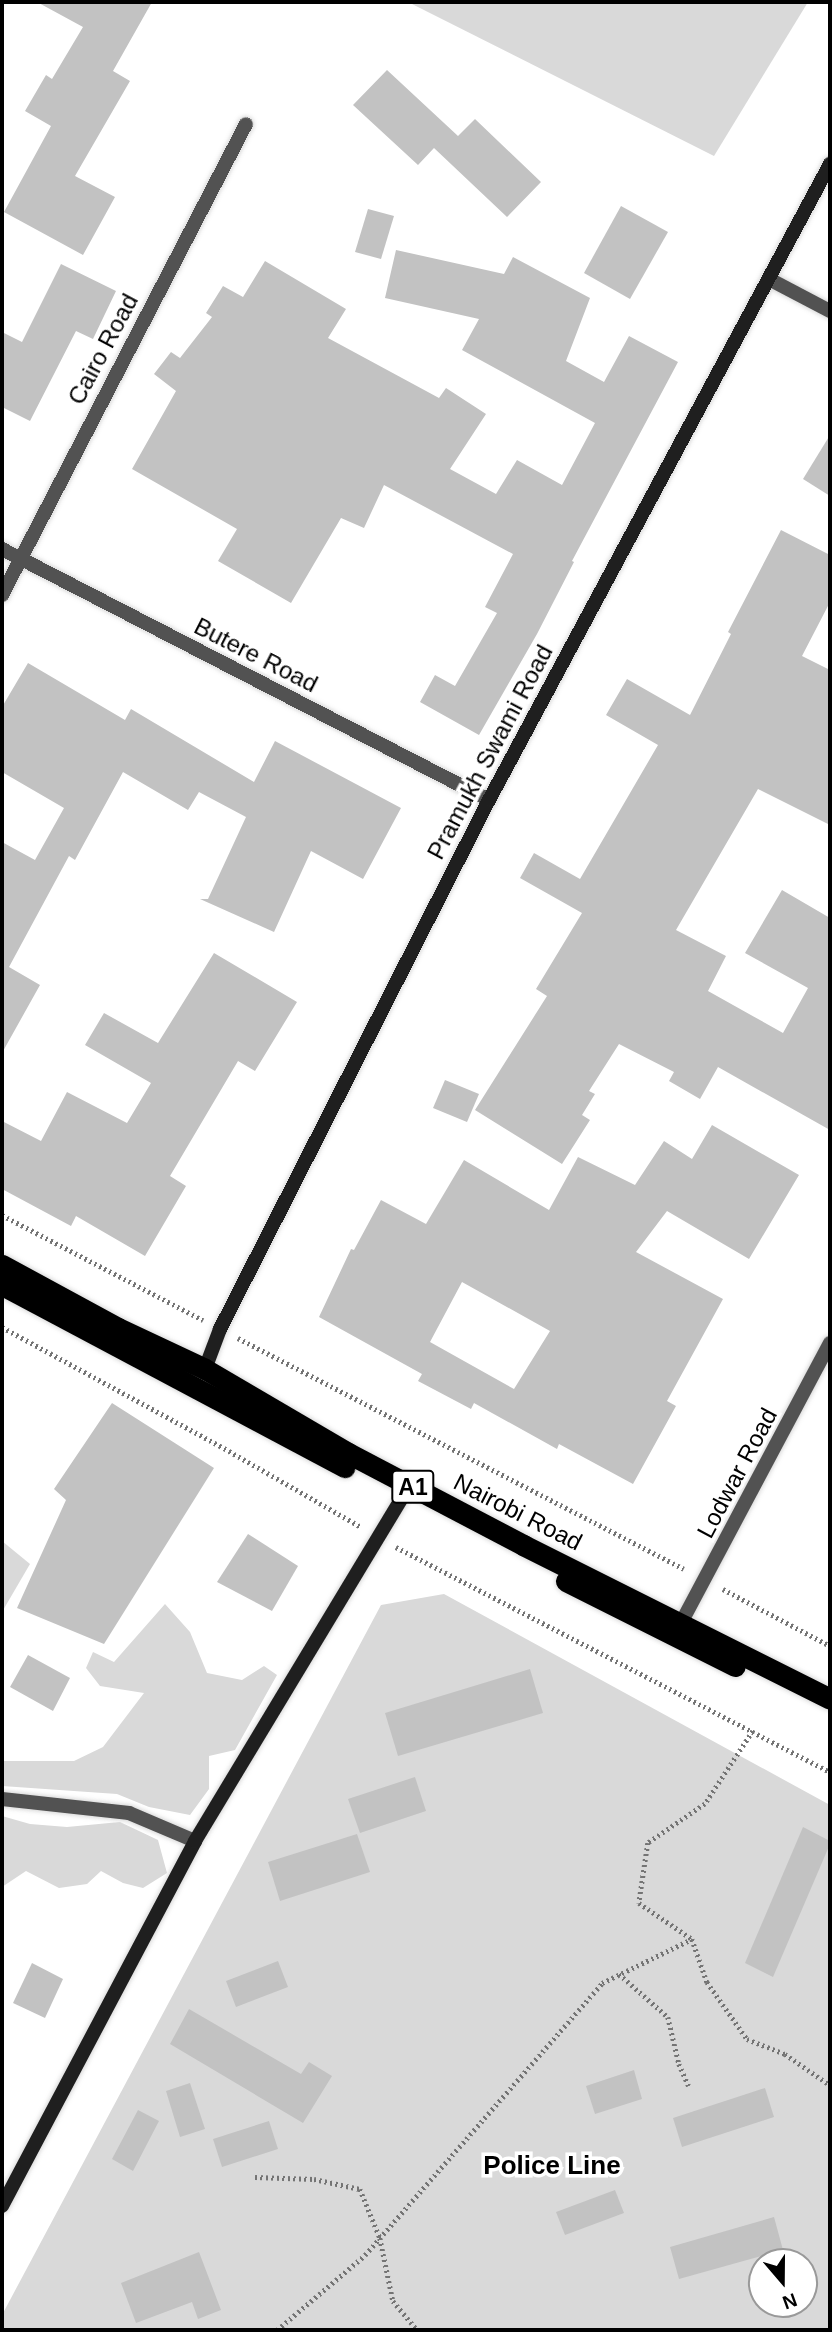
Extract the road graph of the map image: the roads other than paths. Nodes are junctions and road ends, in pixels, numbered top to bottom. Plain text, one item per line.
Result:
1 (246, 124) dead end
2 (830, 164) edge
3 (769, 279) junction
4 (830, 311) edge
5 (2, 549) edge
6 (19, 559) junction
7 (2, 595) edge
8 (489, 800) junction
9 (2, 1265) edge
10 (2, 1285) edge
11 (830, 1343) edge
12 (205, 1369) junction
13 (402, 1498) junction
14 (681, 1623) junction
15 (830, 1699) edge
16 (830, 1714) edge
17 (2, 1800) edge
18 (195, 1841) junction
19 (2, 2206) edge

1 - 6 street, Cairo Road
2 - 3 main road, Pramukh Swami Road
3 - 4 street
3 - 8 main road, Pramukh Swami Road
5 - 6 street, Butere Road
6 - 7 street, Cairo Road
6 - 8 street, Butere Road
8 - 12 main road, Pramukh Swami Road
9 - 12 highway, Nairobi Road / A1
10 - 13 highway, Nairobi Road / A1
11 - 14 street, Lodwar Road
12 - 14 highway, Nairobi Road / A1
13 - 16 highway, Nairobi Road / A1
13 - 18 main road
14 - 15 highway, Nairobi Road / A1
17 - 18 street
18 - 19 main road

